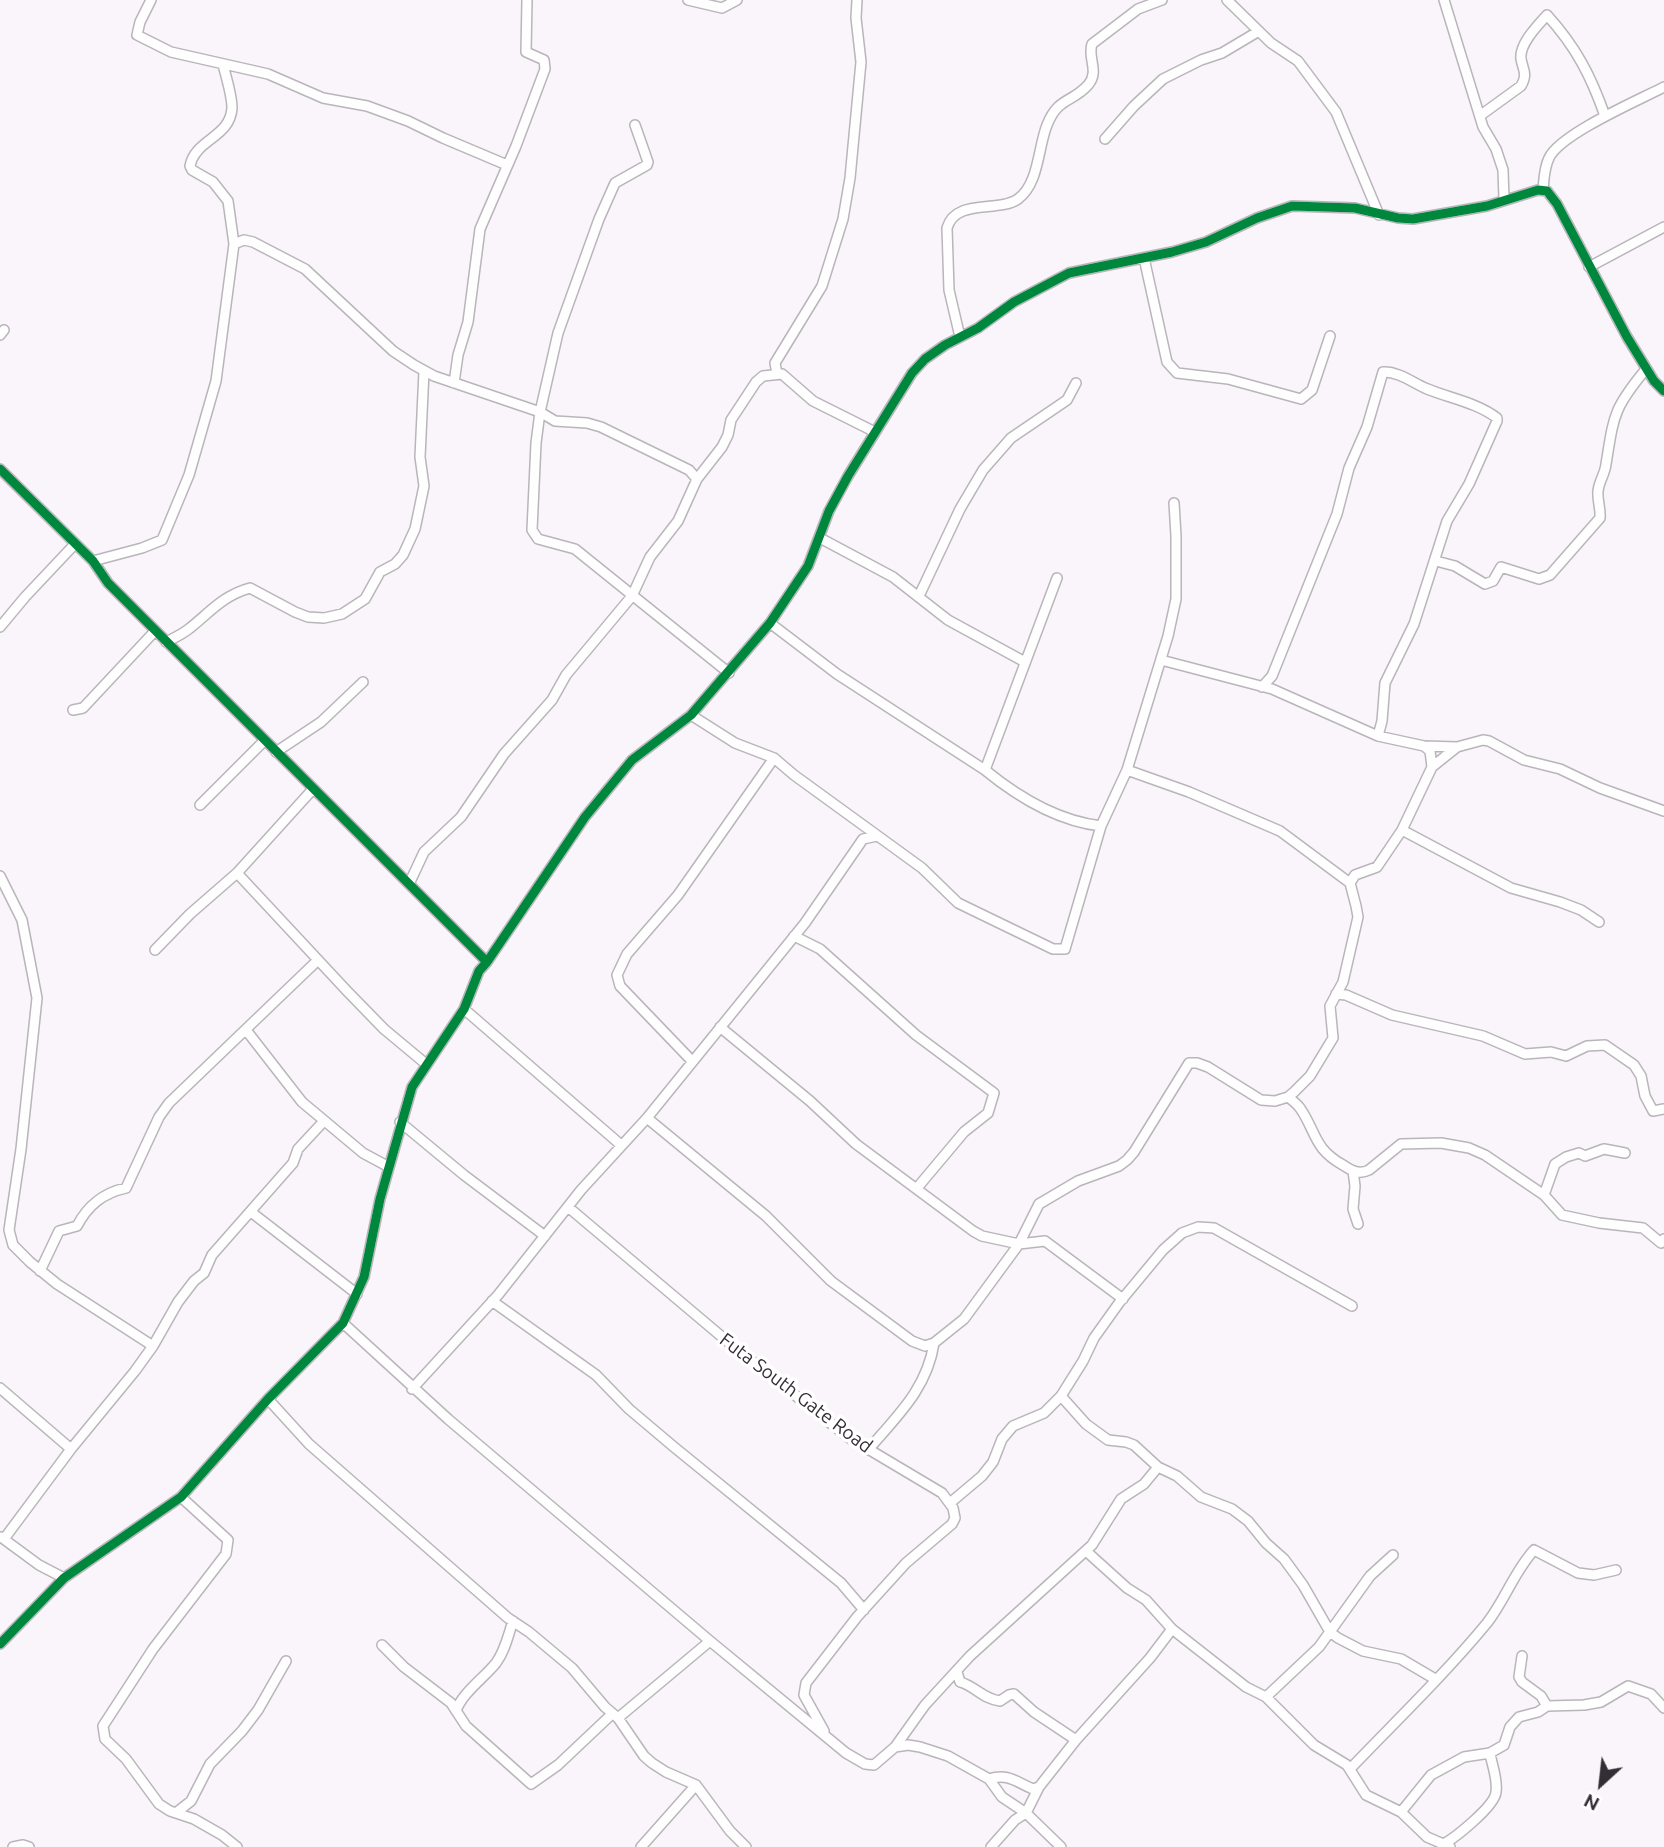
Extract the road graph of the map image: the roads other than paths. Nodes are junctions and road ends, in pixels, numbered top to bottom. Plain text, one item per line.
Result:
1 (152, 0) edge
2 (527, 0) edge
3 (688, 0) edge
4 (737, 0) edge
5 (857, 0) edge
6 (1162, 0) edge
7 (1227, 0) edge
8 (1444, 0) edge
9 (1259, 31) junction
10 (223, 64) junction
11 (1664, 87) edge
12 (1480, 116) junction
13 (1605, 116) junction
14 (635, 125) dead end
15 (1105, 139) dead end
16 (507, 165) junction
17 (1543, 190) junction
18 (1504, 199) junction
19 (1379, 215) junction
20 (1664, 227) edge
21 (233, 244) junction
22 (1144, 258) junction
23 (1589, 267) junction
24 (1330, 336) dead end
25 (960, 337) junction
26 (1646, 369) junction
27 (424, 371) junction
28 (782, 374) junction
29 (454, 383) junction
30 (1076, 383) dead end
31 (1664, 391) edge
32 (540, 412) junction
33 (875, 432) junction
34 (0, 469) edge
35 (697, 479) junction
36 (1174, 503) dead end
37 (820, 538) junction
38 (74, 545) junction
39 (93, 561) junction
40 (1436, 561) junction
41 (1057, 578) dead end
42 (632, 596) junction
43 (919, 596) junction
44 (771, 622) junction
45 (0, 627) edge
46 (155, 631) junction
47 (166, 642) junction
48 (1161, 660) junction
49 (1025, 662) junction
50 (729, 673) junction
51 (363, 682) dead end
52 (1262, 687) junction
53 (73, 710) dead end
54 (691, 715) junction
55 (1378, 736) junction
56 (264, 741) junction
57 (1424, 746) junction
58 (1457, 747) junction
59 (276, 752) junction
60 (774, 758) junction
61 (1432, 766) junction
62 (985, 770) junction
63 (1127, 770) junction
64 (313, 789) junction
65 (200, 805) dead end
66 (1664, 811) edge
67 (859, 822) junction
68 (1101, 826) junction
69 (1402, 830) junction
70 (878, 836) junction
71 (863, 839) junction
72 (237, 873) junction
73 (0, 876) edge
74 (1350, 883) junction
75 (409, 884) junction
76 (1599, 922) dead end
77 (794, 936) junction
78 (155, 950) dead end
79 (318, 960) junction
80 (486, 962) junction
81 (1336, 994) junction
82 (464, 1009) junction
83 (720, 1027) junction
84 (246, 1030) junction
85 (692, 1061) junction
86 (426, 1064) junction
87 (1288, 1097) junction
88 (1664, 1109) edge
89 (647, 1118) junction
90 (324, 1121) junction
91 (400, 1122) junction
92 (621, 1145) junction
93 (1625, 1153) dead end
94 (389, 1167) junction
95 (1353, 1171) junction
96 (917, 1188) junction
97 (1544, 1195) junction
98 (568, 1207) junction
99 (251, 1212) junction
100 (1358, 1224) dead end
101 (545, 1236) junction
102 (1664, 1240) edge
103 (1020, 1244) junction
104 (40, 1271) junction
105 (357, 1294) junction
106 (1123, 1299) junction
107 (492, 1301) junction
108 (1352, 1306) dead end
109 (343, 1323) junction
110 (934, 1343) junction
111 (153, 1346) junction
112 (0, 1388) edge
113 (412, 1389) junction
114 (1062, 1396) junction
115 (268, 1399) junction
116 (71, 1449) junction
117 (869, 1450) junction
118 (1158, 1467) junction
119 (181, 1497) junction
120 (950, 1503) junction
121 (2, 1538) edge
122 (1086, 1551) junction
123 (1393, 1555) dead end
124 (1616, 1570) dead end
125 (64, 1577) junction
126 (864, 1610) junction
127 (513, 1621) junction
128 (1172, 1629) junction
129 (1330, 1632) junction
130 (710, 1641) junction
131 (0, 1644) edge
132 (382, 1645) dead end
133 (1522, 1656) dead end
134 (286, 1661) dead end
135 (957, 1672) junction
136 (1435, 1679) junction
137 (1266, 1697) junction
138 (1547, 1706) junction
139 (1664, 1707) edge
140 (456, 1711) junction
141 (615, 1716) junction
142 (828, 1738) junction
143 (1076, 1740) junction
144 (895, 1747) junction
145 (1490, 1753) junction
146 (1350, 1769) junction
147 (989, 1779) junction
148 (696, 1785) junction
149 (1039, 1787) junction
150 (191, 1801) junction
151 (177, 1812) junction
152 (1026, 1812) junction
153 (1401, 1812) junction
154 (194, 1819) junction
155 (1446, 1846) edge
156 (13, 1847) edge
157 (29, 1847) edge
158 (237, 1847) edge
159 (641, 1847) edge
160 (746, 1847) edge
161 (991, 1847) edge
162 (1061, 1847) edge

1 - 10 street
2 - 16 street
3 - 4 street
5 - 28 street
6 - 25 street
7 - 9 street
8 - 12 street
9 - 15 street
9 - 19 street
10 - 16 street
10 - 21 street
11 - 13 street
12 - 13 street
12 - 18 street
13 - 17 street
14 - 32 street
16 - 29 street
17 - 18 street
17 - 23 street
18 - 19 street
19 - 22 street
20 - 23 street
21 - 27 street
21 - 39 street
22 - 24 street
22 - 25 street
23 - 26 street
25 - 33 street
26 - 31 street
26 - 40 street
27 - 29 street
27 - 47 street
28 - 33 street
28 - 35 street
29 - 32 street
30 - 43 street
32 - 35 street
32 - 42 street
33 - 37 street
34 - 38 street
35 - 42 street
36 - 48 street
37 - 43 street
37 - 44 street
38 - 39 street
38 - 45 street
39 - 46 street
40 - 52 street
40 - 55 street
41 - 49 street
42 - 50 street
42 - 75 street
43 - 49 street
44 - 50 street
44 - 62 street
46 - 47 street
46 - 53 street
47 - 56 street
48 - 52 street
48 - 63 street
49 - 62 street
50 - 54 street
51 - 59 street
52 - 55 street
54 - 60 street
54 - 80 street
55 - 57 street
56 - 59 street
56 - 65 street
57 - 58 street
57 - 61 street
58 - 61 street
58 - 66 street
59 - 64 street
60 - 67 street
60 - 85 street
61 - 69 street
62 - 68 street
63 - 68 street
63 - 74 street
64 - 72 street
64 - 75 street
67 - 70 street
67 - 71 street
68 - 70 street
69 - 74 street
69 - 76 street
70 - 71 street
71 - 77 street
72 - 78 street
72 - 79 street
73 - 104 street
74 - 81 street
75 - 80 street
77 - 83 street
77 - 96 street
79 - 84 street
79 - 86 street
80 - 82 street
81 - 87 street
81 - 88 street
82 - 86 street
82 - 92 street
83 - 85 street
83 - 96 street
84 - 90 street
84 - 104 street
85 - 89 street
86 - 91 street
87 - 95 street
87 - 103 street
89 - 92 street
89 - 110 street
90 - 94 street
90 - 99 street
91 - 94 street
91 - 101 street
92 - 98 street
93 - 97 street
94 - 105 street
95 - 97 street
95 - 100 street
96 - 103 street
97 - 102 street
98 - 101 street
98 - 117 street, Futa South Gate Road
99 - 105 street
99 - 111 street
101 - 107 street
103 - 106 street
103 - 110 street
104 - 111 street
105 - 109 street
106 - 108 street
106 - 114 street
107 - 113 street
107 - 126 street
109 - 113 street
109 - 115 street
110 - 117 street
111 - 116 street
112 - 116 street
113 - 130 street
114 - 118 street
114 - 120 street
115 - 119 street
115 - 127 street
116 - 121 street
117 - 120 street, Futa South Gate Road
118 - 122 street
118 - 129 street
119 - 125 street
119 - 151 street
120 - 126 street
121 - 125 street
122 - 128 street
122 - 135 street
123 - 129 street
124 - 136 street
125 - 131 street
126 - 142 street
127 - 140 street
127 - 141 street
128 - 137 street
128 - 143 street
129 - 136 street
129 - 137 street
130 - 141 street
130 - 142 street
132 - 140 street
133 - 138 street
134 - 150 street
135 - 143 street
135 - 144 street
136 - 146 street
137 - 146 street
138 - 139 street
138 - 145 street
140 - 141 street
141 - 148 street
142 - 144 street
143 - 149 street
144 - 147 street
145 - 153 street
145 - 155 street
146 - 153 street
147 - 149 street
147 - 152 street
148 - 159 street
148 - 160 street
149 - 152 street
150 - 151 street
150 - 154 street
151 - 154 street
152 - 161 street
152 - 162 street
153 - 155 street
154 - 158 street
156 - 157 street

